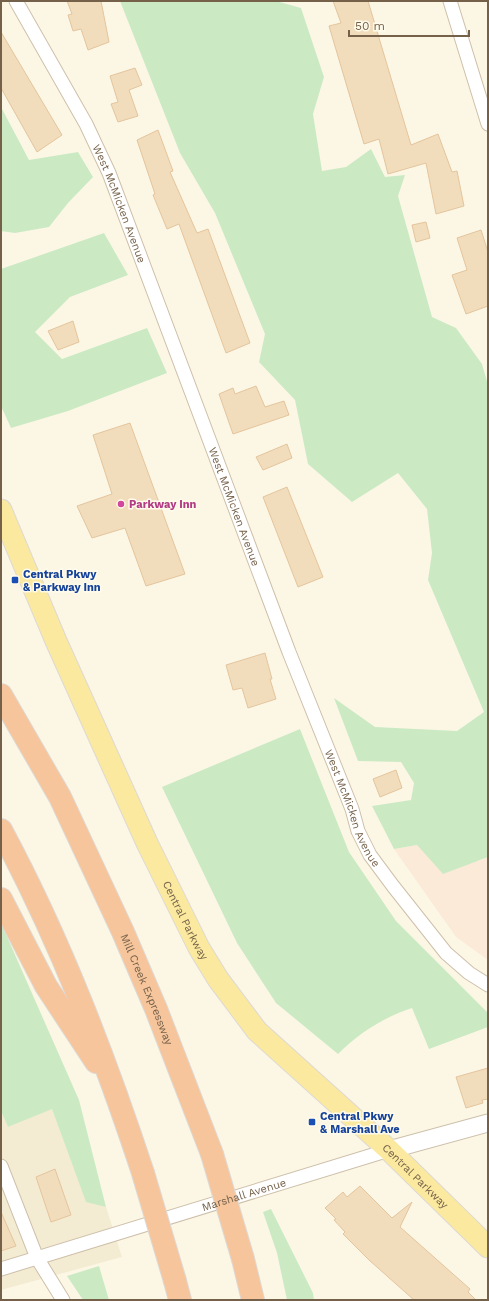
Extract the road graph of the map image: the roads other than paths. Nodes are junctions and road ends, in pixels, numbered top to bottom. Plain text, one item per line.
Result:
1 (16, 1) edge
2 (450, 1) edge
3 (488, 124) edge
4 (1, 510) edge
5 (1, 695) edge
6 (1, 830) edge
7 (1, 899) edge
8 (488, 985) edge
9 (118, 1098) junction
10 (488, 1123) edge
11 (389, 1150) junction
12 (1, 1166) edge
13 (488, 1247) edge
14 (37, 1258) junction
15 (1, 1269) edge
16 (178, 1291) edge
17 (63, 1300) edge
18 (253, 1300) edge

1 - 8 street, West McMicken Avenue
2 - 3 street
4 - 11 main road, Central Parkway
5 - 18 highway, Mill Creek Expressway, bridge
6 - 9 highway
7 - 9 highway
9 - 16 highway, bridge
10 - 11 street, Marshall Avenue
11 - 13 main road, Central Parkway
11 - 14 street, Marshall Avenue
12 - 14 street
14 - 15 street, Marshall Avenue
14 - 17 street

